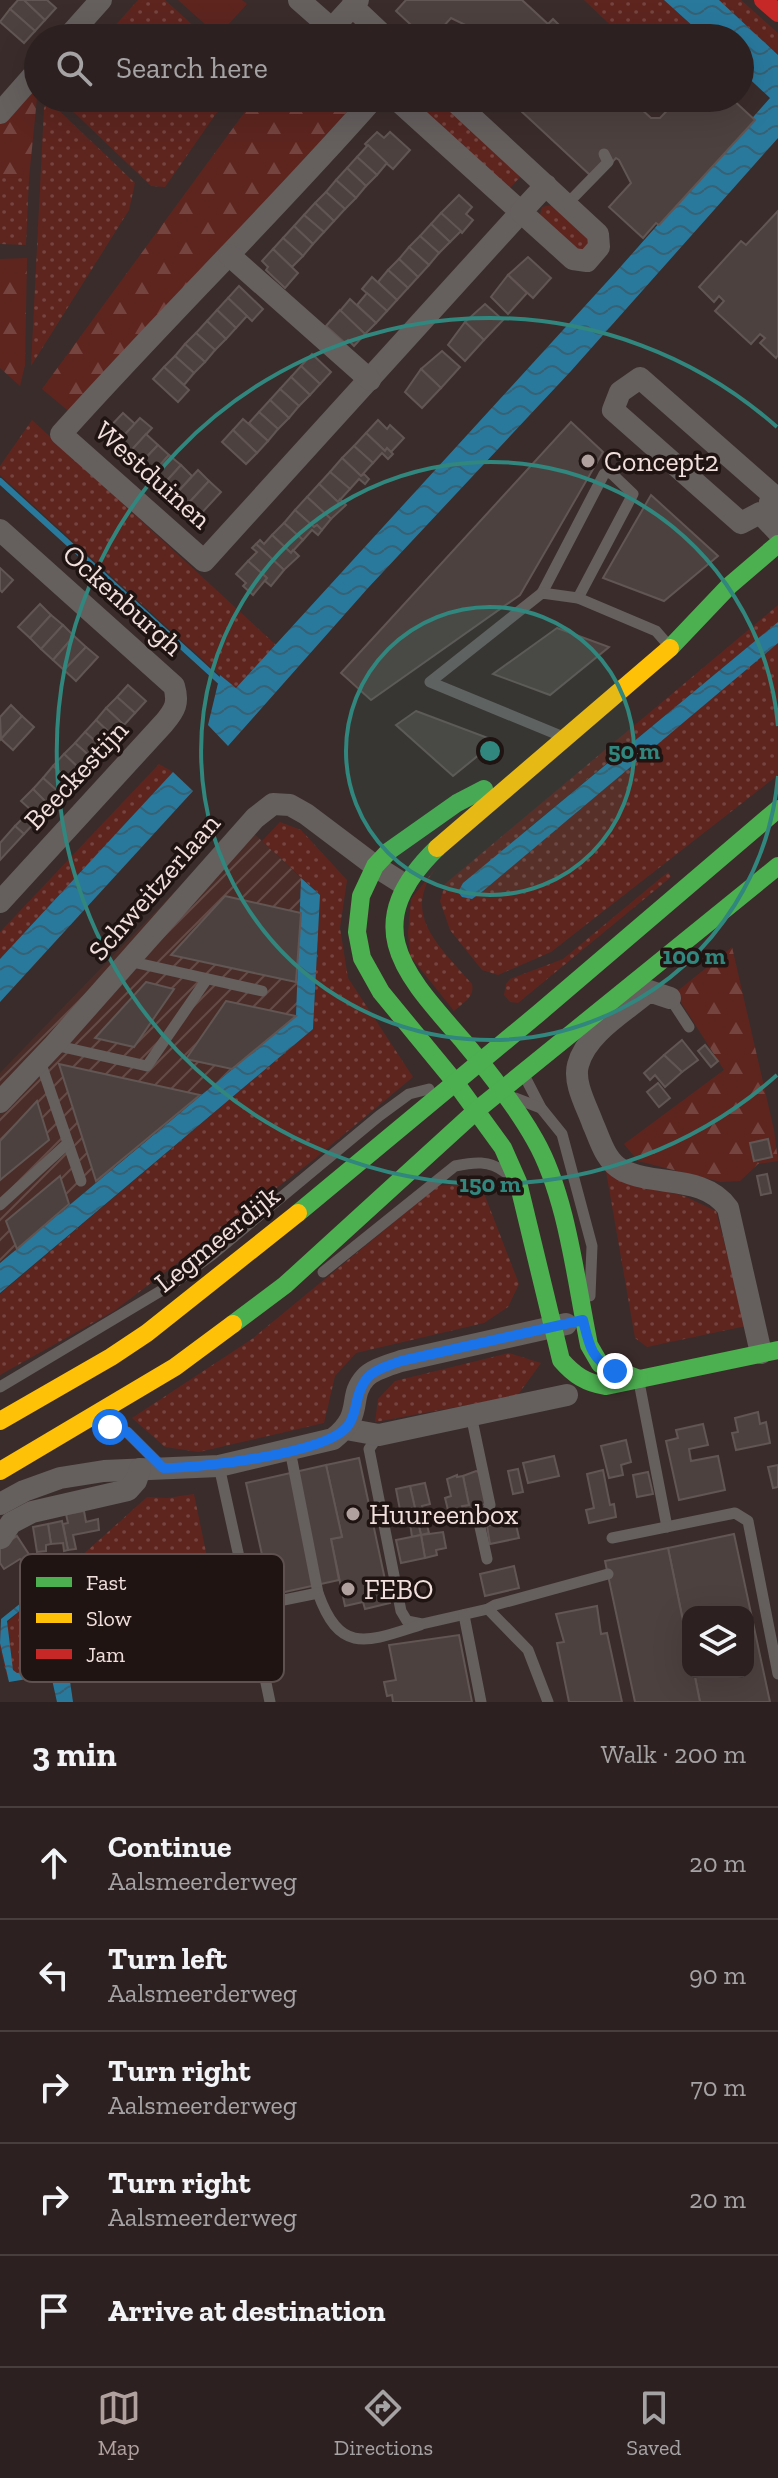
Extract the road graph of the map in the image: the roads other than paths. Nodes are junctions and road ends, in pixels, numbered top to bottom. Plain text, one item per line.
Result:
1 (101, 0) edge
2 (299, 0) edge
3 (763, 0) edge
4 (355, 3) edge
5 (778, 13) edge
6 (80, 24) edge
7 (320, 24) edge
8 (337, 24) edge
9 (374, 24) edge
10 (24, 86) edge
11 (361, 112) edge
12 (410, 112) edge
13 (466, 112) edge
14 (0, 113) edge
15 (604, 154) dead end
16 (546, 185) junction
17 (566, 205) junction
18 (521, 212) junction
19 (229, 255) junction
20 (370, 380) junction
21 (769, 509) edge
22 (0, 530) edge
23 (778, 532) edge
24 (778, 544) edge
25 (542, 593) junction
26 (578, 598) junction
27 (740, 601) dead end
28 (677, 641) junction
29 (164, 723) joint
30 (564, 737) junction
31 (530, 766) junction
32 (778, 809) edge
33 (375, 866) junction
34 (778, 866) edge
35 (405, 885) junction
36 (0, 902) edge
37 (128, 961) junction
38 (207, 979) junction
39 (262, 991) dead end
40 (670, 998) joint
41 (689, 1027) dead end
42 (47, 1053) junction
43 (480, 1061) junction
44 (523, 1073) junction
45 (463, 1083) junction
46 (493, 1091) junction
47 (0, 1102) edge
48 (541, 1108) junction
49 (477, 1110) junction
50 (68, 1143) junction
51 (81, 1181) dead end
52 (518, 1182) junction
53 (0, 1205) edge
54 (315, 1279) dead end
55 (583, 1320) junction
56 (553, 1327) junction
57 (769, 1351) edge
58 (200, 1364) dead end
59 (639, 1379) junction
60 (0, 1387) edge
61 (567, 1395) dead end
62 (471, 1415) junction
63 (0, 1421) edge
64 (84, 1422) junction
65 (346, 1429) junction
66 (379, 1435) junction
67 (290, 1450) junction
68 (219, 1466) junction
69 (152, 1469) junction
70 (0, 1471) edge
71 (0, 1504) edge
72 (667, 1527) junction
73 (1, 1538) edge
74 (612, 1538) dead end
75 (238, 1554) edge
76 (487, 1559) dead end
77 (608, 1574) dead end
78 (318, 1593) junction
79 (284, 1600) edge
80 (488, 1609) junction
81 (464, 1615) junction
82 (422, 1624) junction
83 (778, 1674) edge
84 (266, 1682) edge
85 (270, 1702) edge
86 (481, 1702) edge
87 (548, 1702) edge

1 - 6 street
2 - 7 street
3 - 5 street
4 - 8 street
4 - 9 street
10 - 14 street
11 - 19 street, Westduinen
12 - 18 street
13 - 16 street
15 - 17 lane
16 - 17 street
16 - 18 street, Westduinen
17 - 18 street
18 - 20 street, Westduinen
19 - 20 street
19 - 20 street, Westduinen
21 - 21 street
21 - 23 street
22 - 29 street, Ockenburgh
24 - 28 street
25 - 26 lane
25 - 26 lane
25 - 30 lane
26 - 28 lane
27 - 28 street
28 - 30 street
29 - 36 street, Beeckestijn
30 - 31 street
31 - 33 street
31 - 35 street
32 - 43 street, Legmeerdijk
33 - 35 street
33 - 37 street, Schweitzerlaan
33 - 45 street
34 - 44 street
35 - 43 street
37 - 38 lane
37 - 42 street, Schweitzerlaan
38 - 39 lane
38 - 42 lane
40 - 41 lane
40 - 57 street
42 - 47 street, Schweitzerlaan
42 - 50 lane
43 - 45 street, Legmeerdijk
43 - 46 street
44 - 46 street
44 - 48 lane
45 - 49 street
45 - 60 lane, Legmeerdijk
45 - 63 street, Legmeerdijk
46 - 48 lane
46 - 49 street
46 - 55 street
48 - 55 lane
49 - 52 street
49 - 64 street
50 - 51 lane
50 - 53 lane
52 - 54 lane
52 - 56 street
55 - 56 street
55 - 59 street
56 - 59 street
56 - 65 street
57 - 59 street
58 - 64 lane
59 - 72 lane
61 - 62 street
62 - 66 street
62 - 76 lane
64 - 69 lane
64 - 70 street
65 - 66 street
65 - 67 street
66 - 82 lane
67 - 68 street
67 - 78 lane
68 - 69 street
68 - 75 lane
69 - 71 street
69 - 73 street
72 - 74 lane
72 - 83 lane
77 - 80 lane
78 - 79 lane
78 - 82 lane
80 - 81 lane
80 - 87 lane
81 - 82 lane
81 - 86 lane
84 - 85 lane

